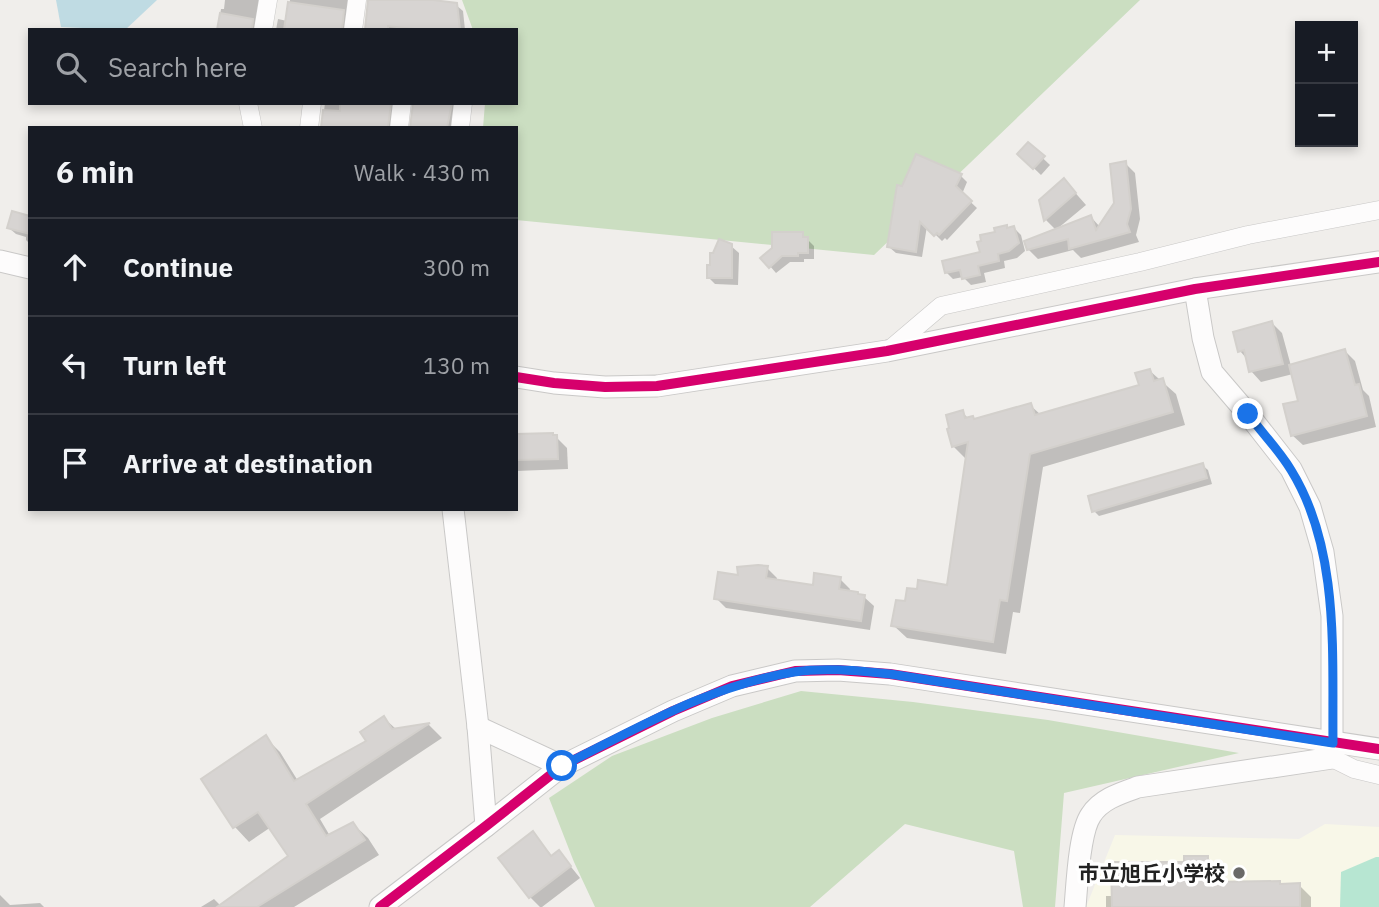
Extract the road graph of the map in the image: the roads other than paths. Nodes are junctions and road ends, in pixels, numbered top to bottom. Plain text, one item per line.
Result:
1 (268, 0) edge
2 (357, 0) edge
3 (263, 28) edge
4 (353, 28) edge
5 (248, 105) edge
6 (312, 105) edge
7 (402, 105) edge
8 (463, 105) edge
9 (253, 126) edge
10 (309, 126) edge
11 (399, 126) edge
12 (460, 126) edge
13 (1379, 211) edge
14 (0, 261) edge
15 (1379, 262) edge
16 (28, 268) edge
17 (1195, 289) junction
18 (887, 351) junction
19 (518, 377) edge
20 (453, 511) edge
21 (478, 727) junction
22 (1379, 749) edge
23 (1332, 750) junction
24 (562, 766) junction
25 (1379, 775) edge
26 (486, 826) junction
27 (380, 907) edge
28 (1074, 907) edge

1 - 3 street
2 - 4 street
5 - 9 street
6 - 10 street
7 - 11 street
8 - 12 street
13 - 18 street
14 - 16 street
15 - 17 street
17 - 18 street
17 - 23 street
18 - 19 street
20 - 21 street
21 - 24 street
21 - 26 street
22 - 23 street
23 - 24 street
23 - 25 street
23 - 28 street
24 - 26 street
26 - 27 street

